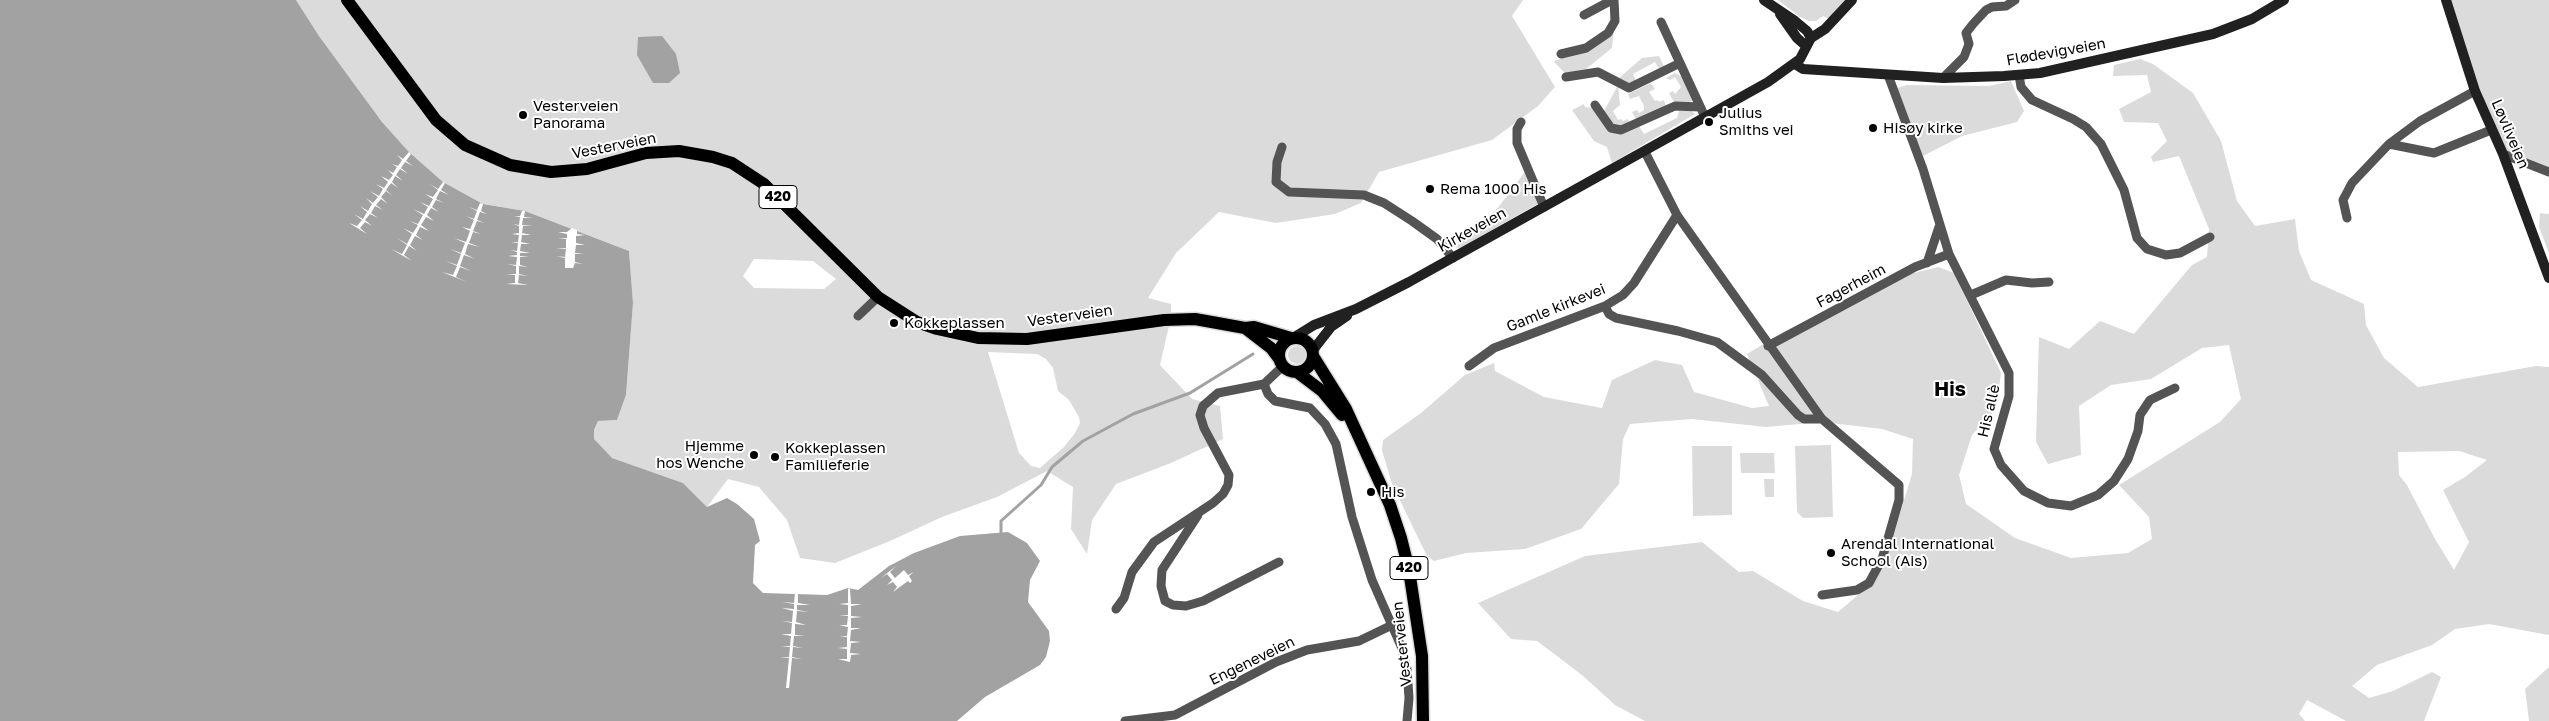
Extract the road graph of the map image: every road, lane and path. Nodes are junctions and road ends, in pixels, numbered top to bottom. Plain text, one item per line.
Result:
1 (346, 0) edge
2 (1613, 0) edge
3 (1764, 0) edge
4 (1852, 0) edge
5 (2014, 0) edge
6 (2284, 0) edge
7 (2446, 0) edge
8 (1584, 15) dead end
9 (1661, 22) dead end
10 (1808, 42) junction
11 (1561, 54) dead end
12 (1680, 63) junction
13 (1795, 64) junction
14 (1888, 75) junction
15 (2019, 75) junction
16 (1566, 77) dead end
17 (1943, 78) junction
18 (2475, 91) junction
19 (1595, 105) dead end
20 (1700, 107) junction
21 (1706, 117) junction
22 (1521, 122) dead end
23 (2491, 130) junction
24 (2389, 144) junction
25 (1282, 147) dead end
26 (1645, 152) junction
27 (2503, 154) junction
28 (2549, 172) edge
29 (1544, 207) junction
30 (1677, 215) junction
31 (2347, 218) dead end
32 (1939, 227) junction
33 (2210, 237) dead end
34 (1949, 254) junction
35 (1453, 258) junction
36 (1927, 263) junction
37 (2549, 278) edge
38 (2050, 282) dead end
39 (1971, 295) junction
40 (878, 297) junction
41 (1605, 306) junction
42 (1356, 309) junction
43 (858, 316) dead end
44 (1246, 328) junction
45 (1292, 338) junction
46 (1768, 346) junction
47 (1313, 353) junction
48 (1281, 363) junction
49 (1469, 366) dead end
50 (1297, 372) junction
51 (1264, 384) junction
52 (2175, 388) dead end
53 (1822, 419) junction
54 (1352, 425) junction
55 (1201, 511) junction
56 (1278, 562) dead end
57 (1822, 595) dead end
58 (1116, 609) dead end
59 (1390, 626) junction
60 (1125, 721) edge
61 (1407, 721) edge
62 (1423, 721) edge

1 - 40 main road, Vesterveien / 420
2 - 8 street
2 - 11 street
3 - 10 main road
4 - 10 main road
5 - 17 street
6 - 15 main road, Flødevigveien
7 - 18 main road, Løvliveien
9 - 12 street
10 - 13 main road, Kirkeveien
12 - 16 street
12 - 20 street
13 - 14 main road, Flødevigveien
13 - 21 main road, Kirkeveien
14 - 17 main road, Flødevigveien
14 - 32 street, His allè
15 - 17 main road, Flødevigveien
15 - 33 street
18 - 23 main road, Løvliveien
18 - 24 street
19 - 20 street
20 - 21 street
21 - 26 main road, Kirkeveien
22 - 29 street
23 - 24 street
23 - 27 main road, Løvliveien
24 - 31 street
25 - 35 street
26 - 29 main road, Kirkeveien
26 - 30 street
27 - 28 street
27 - 37 main road, Løvliveien
29 - 35 main road, Kirkeveien
30 - 41 street, Gamle kirkevei
30 - 46 street
32 - 34 street, His allè
32 - 36 street
34 - 36 street, Fagerheim
34 - 39 street, His allè
35 - 42 main road, Kirkeveien
36 - 46 street, Fagerheim
38 - 39 street
39 - 52 street, His allè
40 - 43 street
40 - 44 main road, Vesterveien / 420
41 - 49 street, Gamle kirkevei
41 - 53 street
42 - 45 main road, Kirkeveien
42 - 47 main road, Kirkeveien
44 - 45 main road, Vesterveien / 420
44 - 48 main road, Vesterveien / 420
45 - 47 main road, 420
45 - 48 main road
46 - 53 street
47 - 50 main road
47 - 54 main road, Vesterveien / 420
48 - 50 main road, 420
48 - 51 street
50 - 54 main road, Vesterveien / 420
51 - 55 street
51 - 59 street
53 - 57 street
54 - 62 main road, Vesterveien / 420
55 - 56 street
55 - 58 street
59 - 60 street, Engeneveien
59 - 61 street

